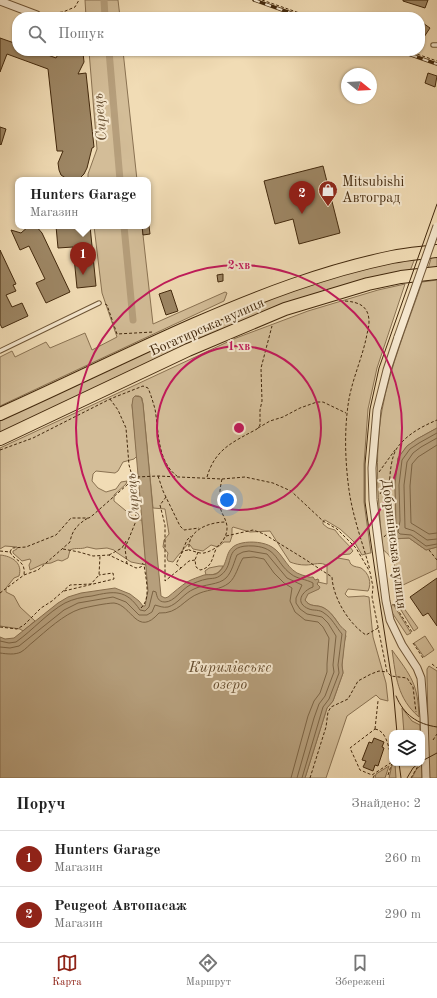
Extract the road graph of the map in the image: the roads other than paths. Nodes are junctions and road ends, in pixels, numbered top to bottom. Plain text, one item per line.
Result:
1 (0, 1) edge
2 (29, 12) edge
3 (437, 226) edge
4 (437, 251) edge
5 (437, 273) edge
6 (99, 303) road end
7 (0, 351) edge
8 (0, 414) edge
9 (0, 439) edge
10 (427, 776) edge

1 - 2 street
3 - 10 street, Добринінська вулиця, bridge
4 - 8 main road, Богатирська вулиця
5 - 9 main road, Богатирська вулиця
6 - 7 lane

